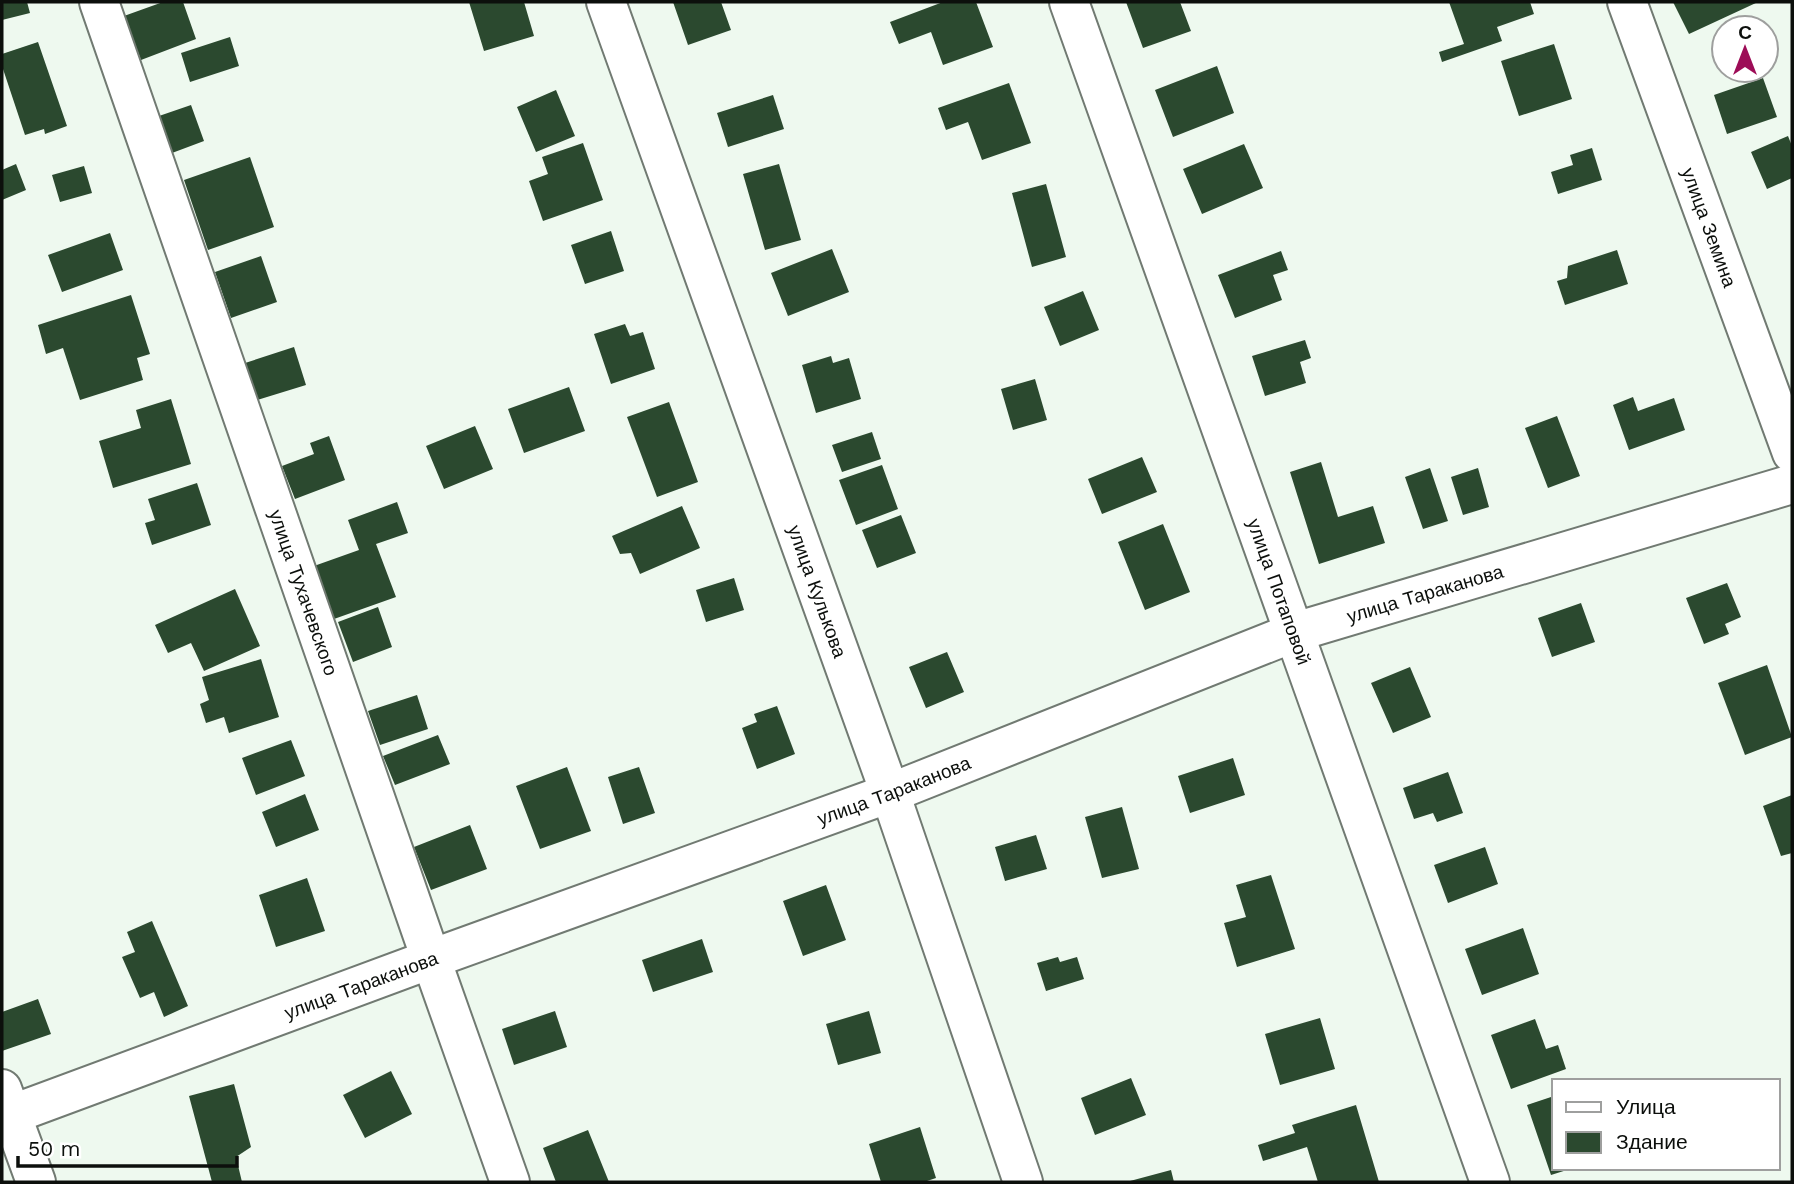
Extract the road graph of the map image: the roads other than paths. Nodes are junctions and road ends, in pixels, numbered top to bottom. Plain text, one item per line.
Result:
1 (100, 2) edge
2 (606, 2) edge
3 (1069, 2) edge
4 (1627, 2) edge
5 (1792, 453) edge
6 (1792, 484) edge
7 (1295, 632) junction
8 (890, 793) junction
9 (431, 959) junction
10 (5, 1107) edge
11 (36, 1182) edge
12 (510, 1182) edge
13 (1023, 1182) edge
14 (1490, 1182) edge

1 - 9 street, улица Тухачевского
2 - 8 street, улица Кулькова
3 - 7 street, улица Потаповой
4 - 5 street, улица Земина
6 - 7 street, улица Тараканова
7 - 8 street, улица Тараканова
7 - 14 street, улица Потаповой
8 - 9 street, улица Тараканова
8 - 13 street, улица Кулькова
9 - 10 street, улица Тараканова
9 - 12 street, улица Тухачевского
10 - 11 street

